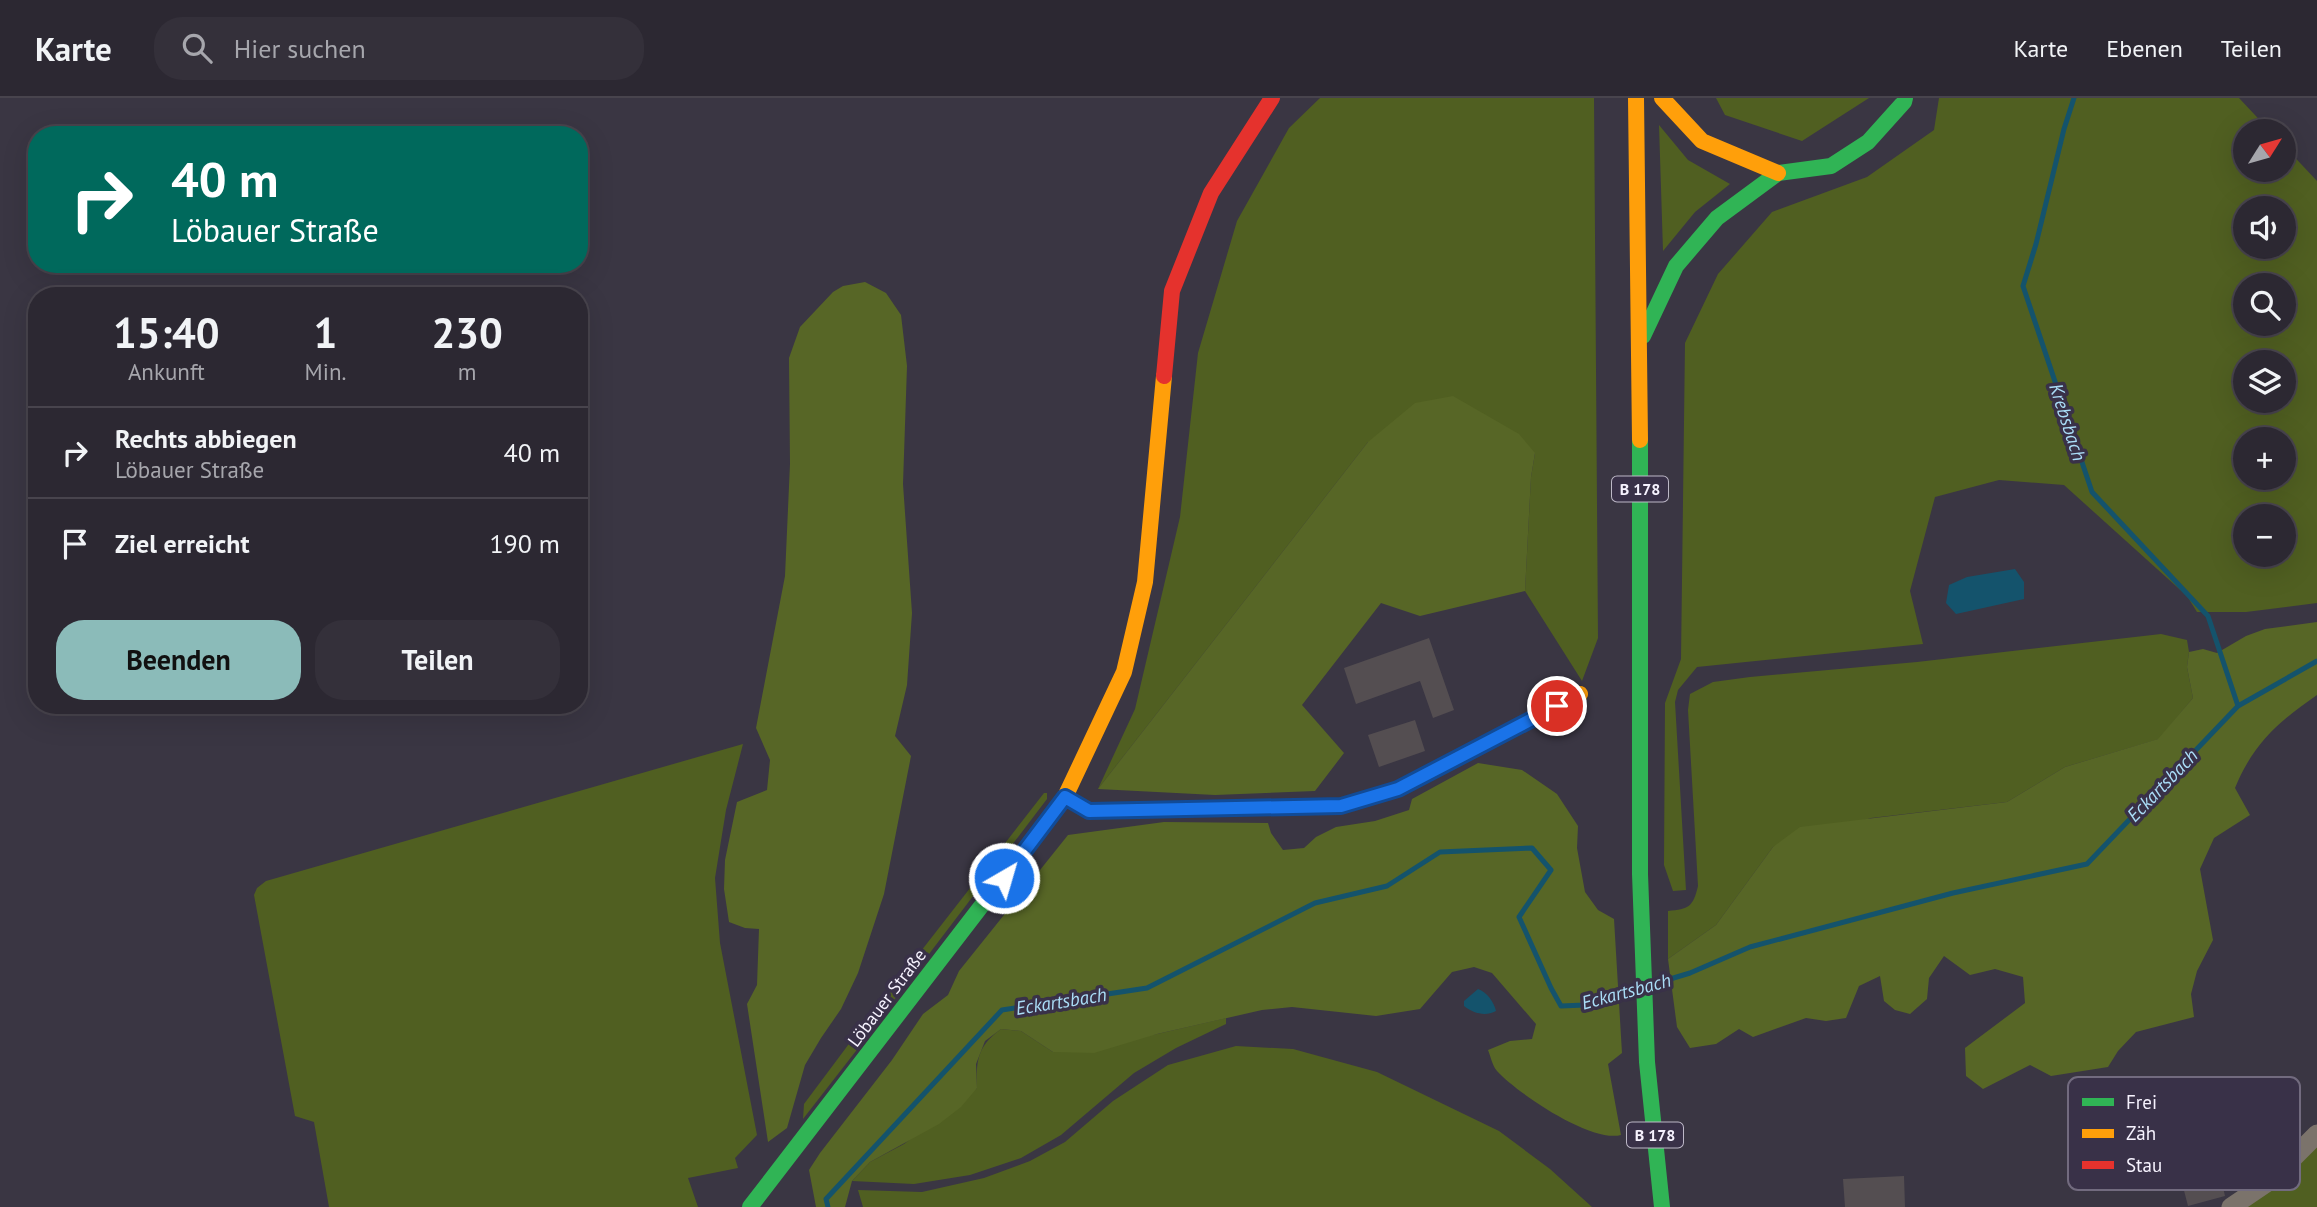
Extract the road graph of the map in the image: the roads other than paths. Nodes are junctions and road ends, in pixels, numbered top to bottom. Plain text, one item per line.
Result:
1 (1272, 98) edge
2 (1636, 98) edge
3 (1662, 98) edge
4 (1905, 98) edge
5 (1778, 173) junction
6 (1640, 344) junction
7 (1580, 694) dead end
8 (1065, 797) junction
9 (2317, 1134) edge
10 (2300, 1151) edge
11 (2256, 1190) edge
12 (750, 1207) edge
13 (1662, 1207) edge
14 (2231, 1207) edge

1 - 8 main road, Löbauer Straße
2 - 6 main road, B 178
3 - 5 main road
4 - 5 main road
5 - 6 main road
6 - 13 main road, B 178
7 - 8 main road
8 - 12 main road, Löbauer Straße
9 - 10 street
11 - 14 street

